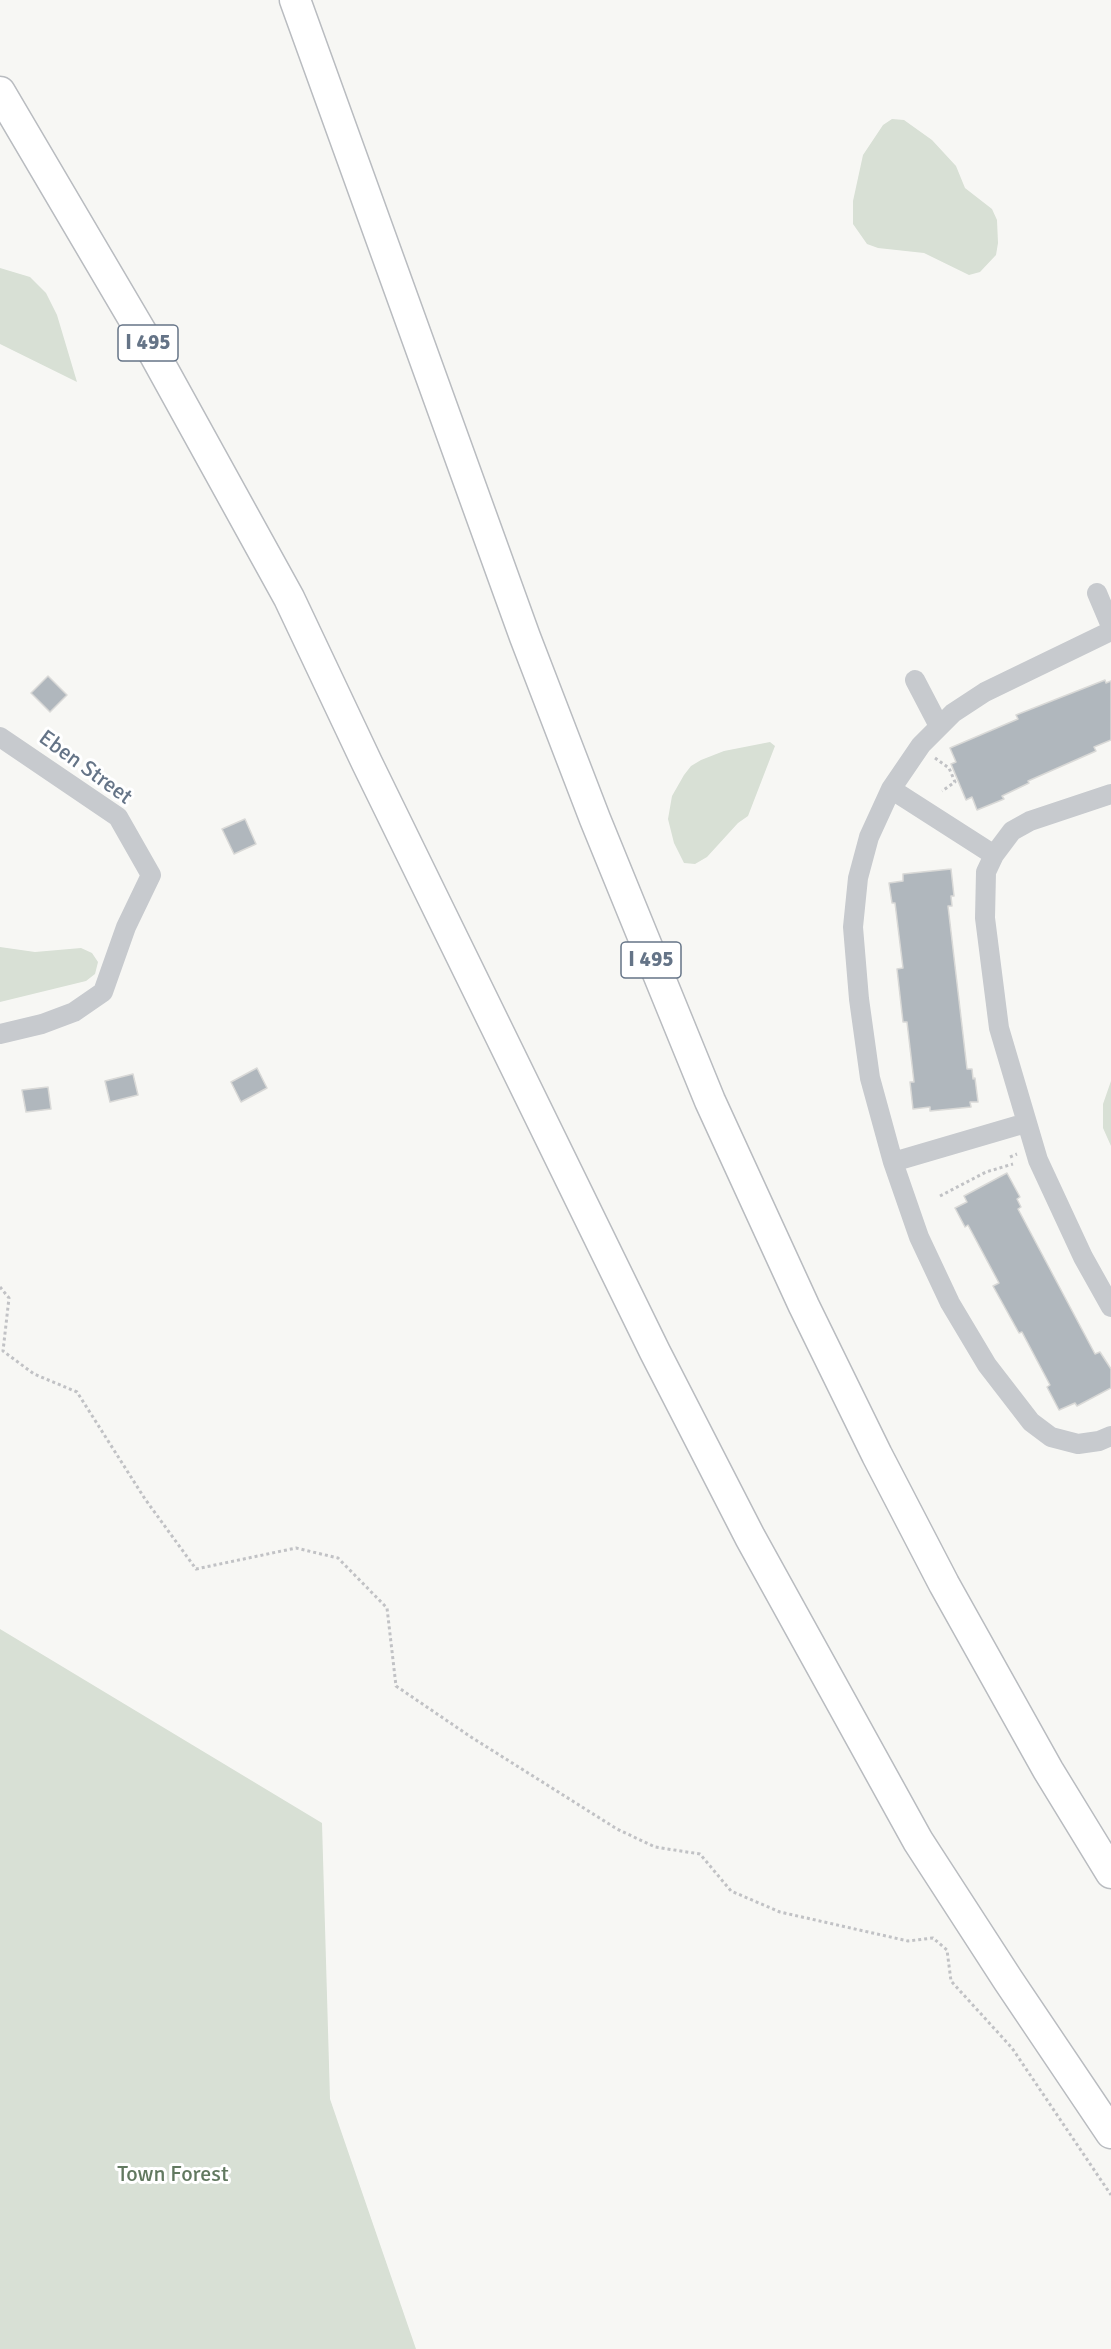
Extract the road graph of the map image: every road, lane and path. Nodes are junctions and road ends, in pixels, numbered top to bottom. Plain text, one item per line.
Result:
1 (295, 0) edge
2 (0, 92) edge
3 (1097, 593) dead end
4 (1111, 626) edge
5 (1111, 631) edge
6 (915, 680) dead end
7 (939, 726) junction
8 (0, 737) edge
9 (929, 753) dead end
10 (891, 789) junction
11 (942, 791) dead end
12 (1111, 794) edge
13 (994, 855) junction
14 (0, 1034) edge
15 (1026, 1123) junction
16 (893, 1162) junction
17 (1013, 1164) dead end
18 (940, 1196) dead end
19 (0, 1287) edge
20 (1111, 1307) edge
21 (1111, 1436) edge
22 (1111, 1873) edge
23 (1111, 2133) edge
24 (1111, 2195) edge

1 - 22 highway, I 495
2 - 23 highway, I 495
3 - 4 street
5 - 7 street
6 - 7 street
7 - 10 street
8 - 14 street, Eben Street
9 - 11 path
10 - 13 street
10 - 16 street
12 - 13 street
13 - 15 street
15 - 16 street
15 - 20 street
16 - 21 street
17 - 18 path
19 - 24 path

